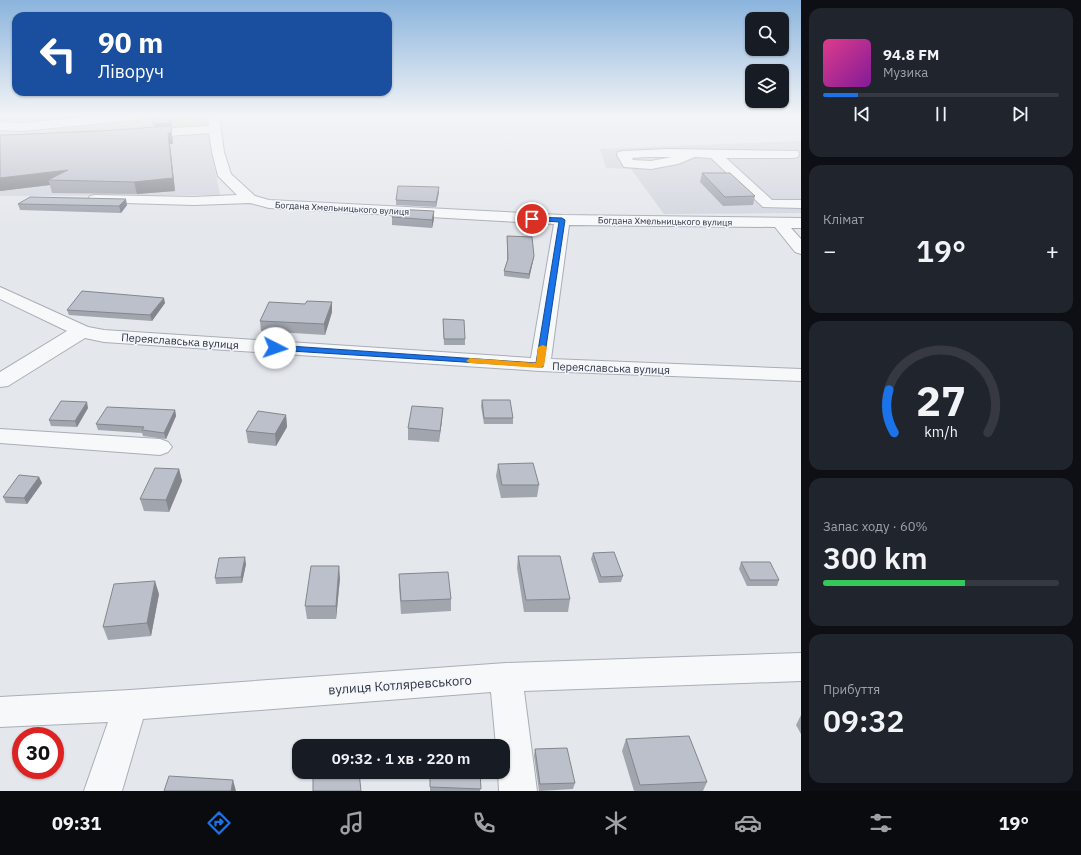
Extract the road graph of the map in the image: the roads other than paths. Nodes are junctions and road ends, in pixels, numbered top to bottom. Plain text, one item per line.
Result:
1 (218, 152) edge
2 (695, 153) dead end
3 (714, 154) junction
4 (798, 156) edge
5 (78, 199) edge
6 (250, 199) junction
7 (801, 204) edge
8 (562, 220) junction
9 (801, 223) edge
10 (780, 224) junction
11 (801, 249) edge
12 (0, 292) edge
13 (82, 331) junction
14 (540, 366) junction
15 (801, 374) edge
16 (0, 381) edge
17 (0, 436) edge
18 (160, 447) dead end
19 (801, 666) edge
20 (506, 677) junction
21 (130, 705) junction
22 (0, 712) edge
23 (103, 791) edge
24 (518, 791) edge

1 - 6 street
2 - 3 street
3 - 4 street
3 - 7 street
5 - 6 street, Богдана Хмельницького вулиця
6 - 8 street, Богдана Хмельницького вулиця
8 - 10 street, Богдана Хмельницького вулиця
8 - 14 street
9 - 10 street, Богдана Хмельницького вулиця
10 - 11 street
12 - 13 street, Переяславська вулиця
13 - 14 street, Переяславська вулиця
13 - 16 street
14 - 15 street, Переяславська вулиця
17 - 18 street
19 - 20 street, вулиця Котляревського
20 - 21 street, вулиця Котляревського
20 - 24 street
21 - 22 street, вулиця Котляревського
21 - 23 street

